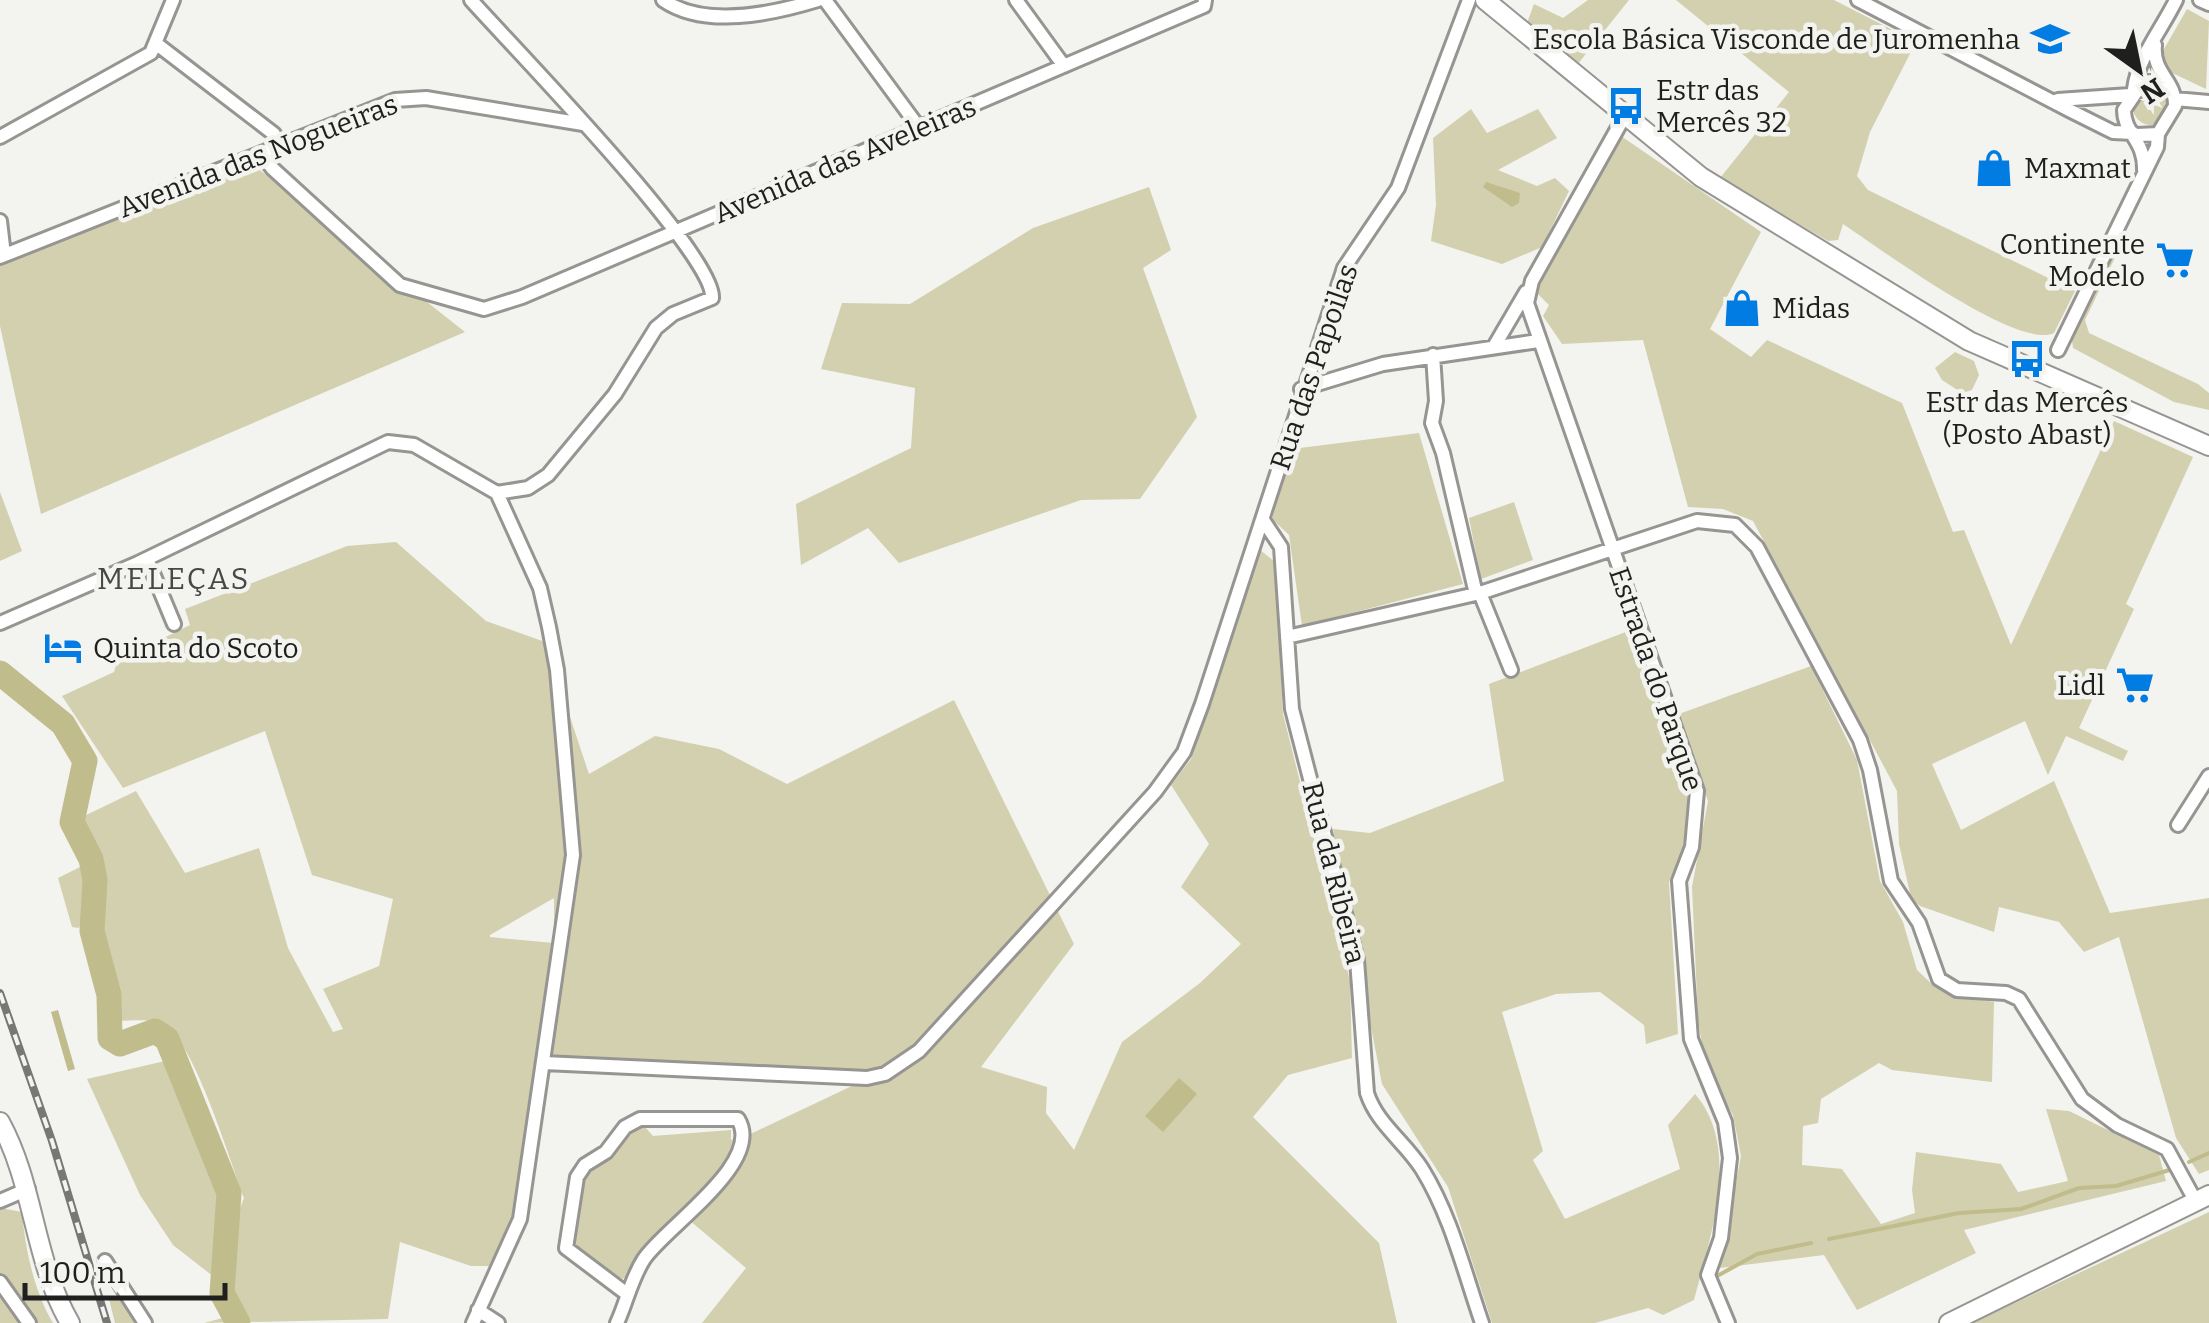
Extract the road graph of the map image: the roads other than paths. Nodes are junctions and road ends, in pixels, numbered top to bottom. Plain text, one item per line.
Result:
1 (173, 0) edge
2 (471, 0) edge
3 (662, 0) edge
4 (822, 0) edge
5 (1016, 0) edge
6 (1469, 0) edge
7 (1485, 0) edge
8 (1858, 0) edge
9 (2176, 0) edge
10 (2200, 0) edge
11 (1204, 3) edge
12 (2209, 4) edge
13 (158, 45) junction
14 (2155, 45) junction
15 (1064, 66) junction
16 (2163, 80) junction
17 (2132, 92) junction
18 (2175, 99) junction
19 (2054, 100) junction
20 (2209, 102) edge
21 (1624, 117) junction
22 (582, 124) junction
23 (920, 129) junction
24 (2135, 134) junction
25 (2158, 134) junction
26 (0, 137) edge
27 (279, 146) junction
28 (261, 153) junction
29 (2144, 170) junction
30 (0, 221) edge
31 (677, 232) junction
32 (2, 256) edge
33 (1526, 292) junction
34 (1538, 341) junction
35 (1494, 345) junction
36 (2058, 350) dead end
37 (1433, 355) junction
38 (1301, 390) junction
39 (2190, 442) junction
40 (2209, 446) edge
41 (2209, 460) edge
42 (497, 493) junction
43 (1263, 520) junction
44 (1612, 547) junction
45 (147, 558) junction
46 (1478, 594) junction
47 (0, 623) edge
48 (174, 624) dead end
49 (1287, 638) junction
50 (1511, 670) dead end
51 (2209, 776) edge
52 (2178, 825) dead end
53 (544, 1063) junction
54 (0, 1122) edge
55 (28, 1188) junction
56 (2202, 1198) edge
57 (0, 1201) edge
58 (106, 1261) dead end
59 (0, 1282) edge
60 (627, 1294) junction
61 (475, 1317) edge
62 (29, 1323) edge
63 (70, 1323) edge
64 (145, 1323) edge
65 (498, 1323) edge
66 (618, 1323) edge
67 (1482, 1323) edge
68 (1728, 1323) edge
69 (1949, 1323) edge

1 - 13 street
2 - 22 street
3 - 4 street
4 - 23 street
5 - 15 street
6 - 38 street, Rua das Papoilas
7 - 21 street
8 - 19 street
9 - 14 street
10 - 12 street
11 - 15 street, Avenida das Aveleiras
13 - 26 street
13 - 27 street
14 - 16 street
14 - 17 street
15 - 23 street, Avenida das Aveleiras
16 - 17 street
16 - 18 street
17 - 19 street
17 - 24 street
18 - 20 street
18 - 25 street
19 - 24 street
21 - 33 street
21 - 39 street
22 - 27 street, Avenida das Nogueiras
22 - 31 street
23 - 31 street, Avenida das Aveleiras
24 - 25 street
24 - 29 street
25 - 29 street
27 - 28 street, Avenida das Nogueiras
28 - 31 street, Avenida das Aveleiras
28 - 32 street, Avenida das Nogueiras
29 - 36 street
30 - 32 street
31 - 42 street
33 - 34 street, Estrada do Parque
33 - 35 street
34 - 35 street
34 - 44 street, Estrada do Parque
35 - 37 street
37 - 38 street
37 - 46 street
38 - 43 street, Rua das Papoilas
39 - 40 street
39 - 41 street
42 - 45 street
42 - 53 street
43 - 49 street, Rua da Ribeira
43 - 53 street, Rua das Papoilas
44 - 46 street
44 - 56 street
44 - 68 street, Estrada do Parque
45 - 47 street
45 - 48 street
46 - 49 street
46 - 50 street
49 - 67 street, Rua da Ribeira
51 - 52 street
53 - 61 street
54 - 55 street
55 - 57 street
55 - 63 street
56 - 69 street
58 - 64 street
59 - 62 street
60 - 60 street
60 - 66 street
61 - 65 street

